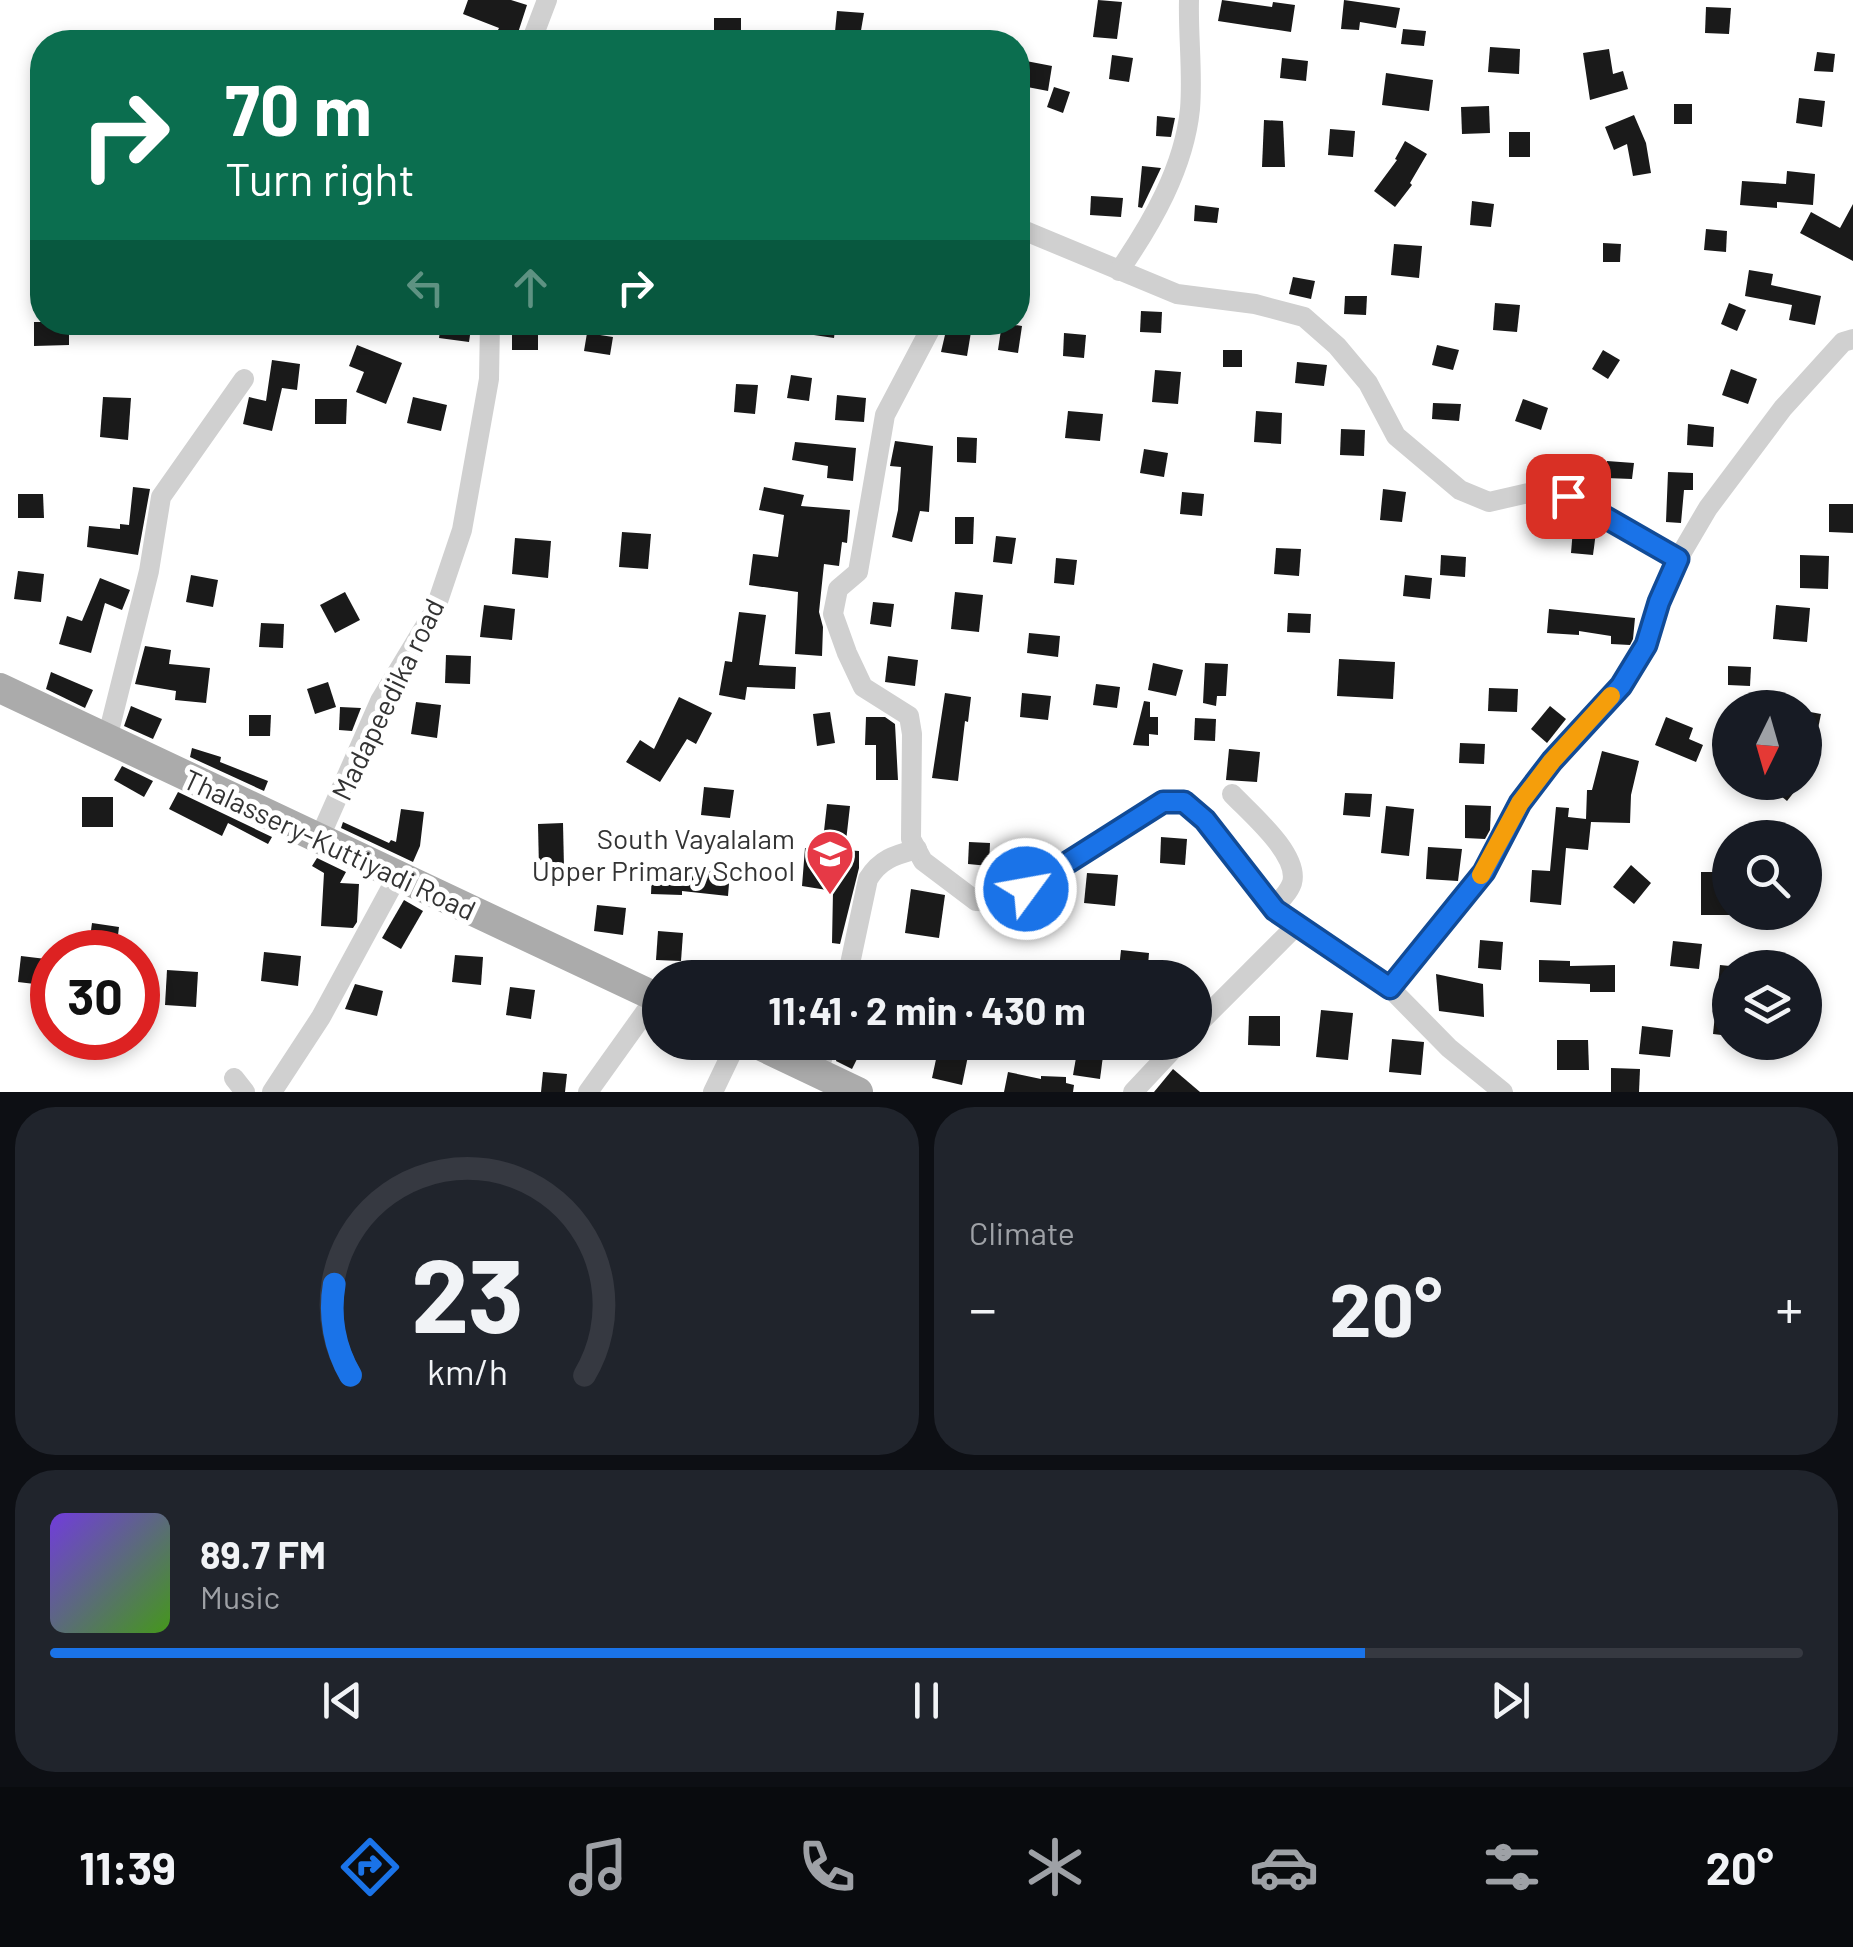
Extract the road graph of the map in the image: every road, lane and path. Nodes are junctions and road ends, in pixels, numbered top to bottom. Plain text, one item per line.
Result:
1 (547, 0) edge
2 (1189, 0) edge
3 (535, 30) edge
4 (1030, 233) edge
5 (1119, 270) junction
6 (490, 335) edge
7 (927, 335) edge
8 (1853, 340) edge
9 (244, 379) dead end
10 (1678, 559) junction
11 (0, 688) edge
12 (107, 739) junction
13 (1232, 794) dead end
14 (320, 838) junction
15 (916, 850) junction
16 (398, 875) junction
17 (1273, 908) junction
18 (1296, 926) junction
19 (851, 960) edge
20 (1390, 988) junction
21 (642, 990) edge
22 (1212, 1009) edge
23 (642, 1019) edge
24 (728, 1060) edge
25 (791, 1060) edge
26 (822, 1060) edge
27 (1163, 1060) edge
28 (818, 1073) junction
29 (272, 1092) edge
30 (588, 1092) edge
31 (713, 1092) edge
32 (858, 1092) edge
33 (1133, 1092) edge
34 (1503, 1092) edge

1 - 3 street
2 - 5 street
4 - 5 street
5 - 10 street
6 - 14 street, Madapeedika road
7 - 15 street
8 - 10 street
9 - 12 street
10 - 20 street
11 - 12 main road, Thalassery-Kuttiyadi Road
12 - 14 main road, Thalassery-Kuttiyadi Road
13 - 17 street
14 - 16 main road, Thalassery-Kuttiyadi Road
15 - 17 street
15 - 19 street
16 - 21 main road, Thalassery-Kuttiyadi Road
16 - 29 street
17 - 18 street
18 - 20 street
18 - 22 street
20 - 34 street
23 - 30 street
24 - 31 street
25 - 28 main road
26 - 28 street
27 - 33 street
28 - 32 main road

